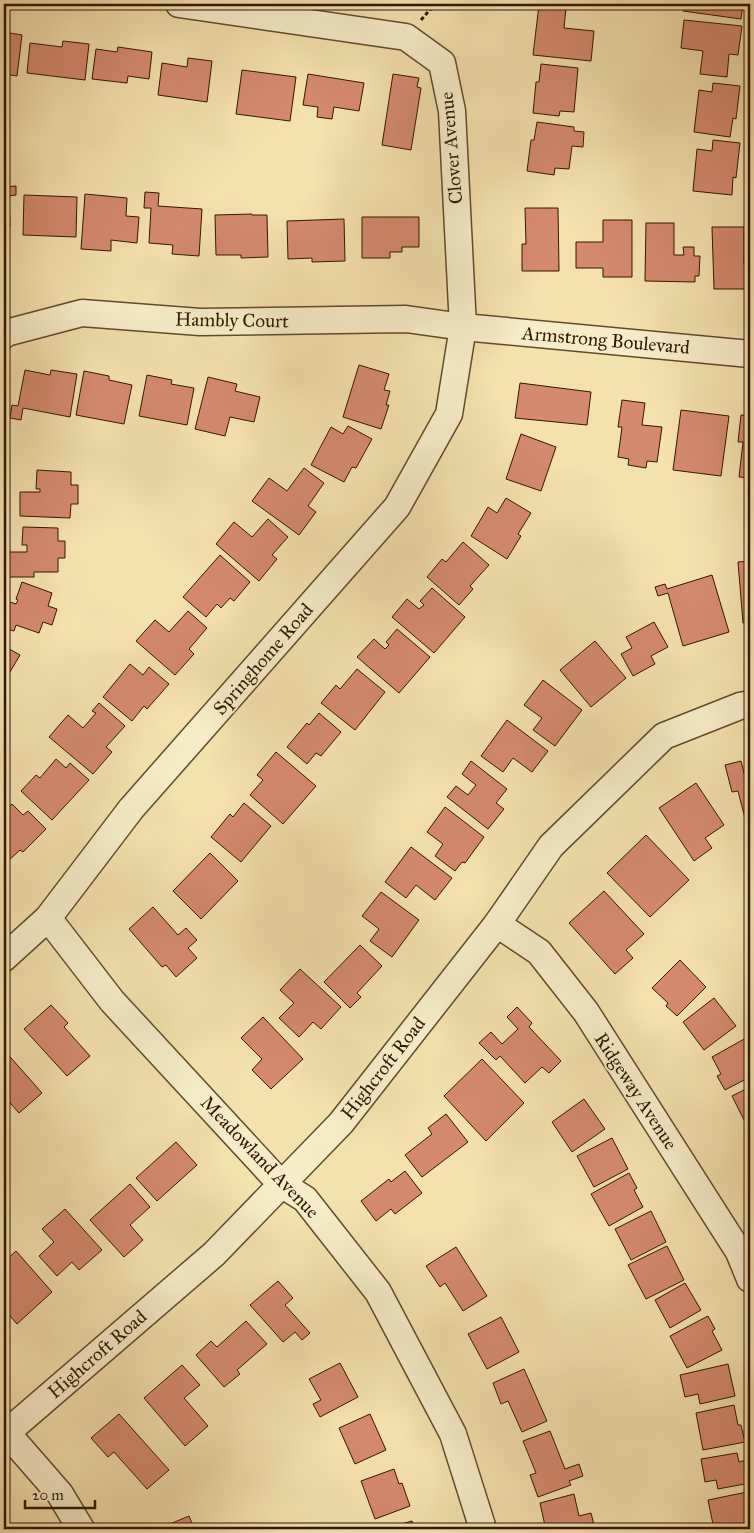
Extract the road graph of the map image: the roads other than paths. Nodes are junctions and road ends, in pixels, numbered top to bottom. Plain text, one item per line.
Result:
1 (179, 4) edge
2 (256, 9) edge
3 (462, 327) junction
4 (4, 335) edge
5 (750, 354) edge
6 (750, 704) edge
7 (48, 918) junction
8 (497, 924) junction
9 (4, 958) edge
10 (281, 1184) junction
11 (744, 1252) edge
12 (750, 1279) edge
13 (5, 1433) edge
14 (81, 1529) edge
15 (483, 1529) edge

1 - 2 street, Clover Avenue
2 - 3 street, Clover Avenue
3 - 4 street, Hambly Court
3 - 5 street, Armstrong Boulevard
3 - 7 street, Springhome Road
6 - 8 street, Highcroft Road
7 - 9 street, Springhome Road
7 - 10 street, Meadowland Avenue
8 - 10 street, Highcroft Road
8 - 11 street, Ridgeway Avenue
10 - 13 street, Highcroft Road
10 - 15 street, Meadowland Avenue
11 - 12 street, Ridgeway Avenue
13 - 14 street

